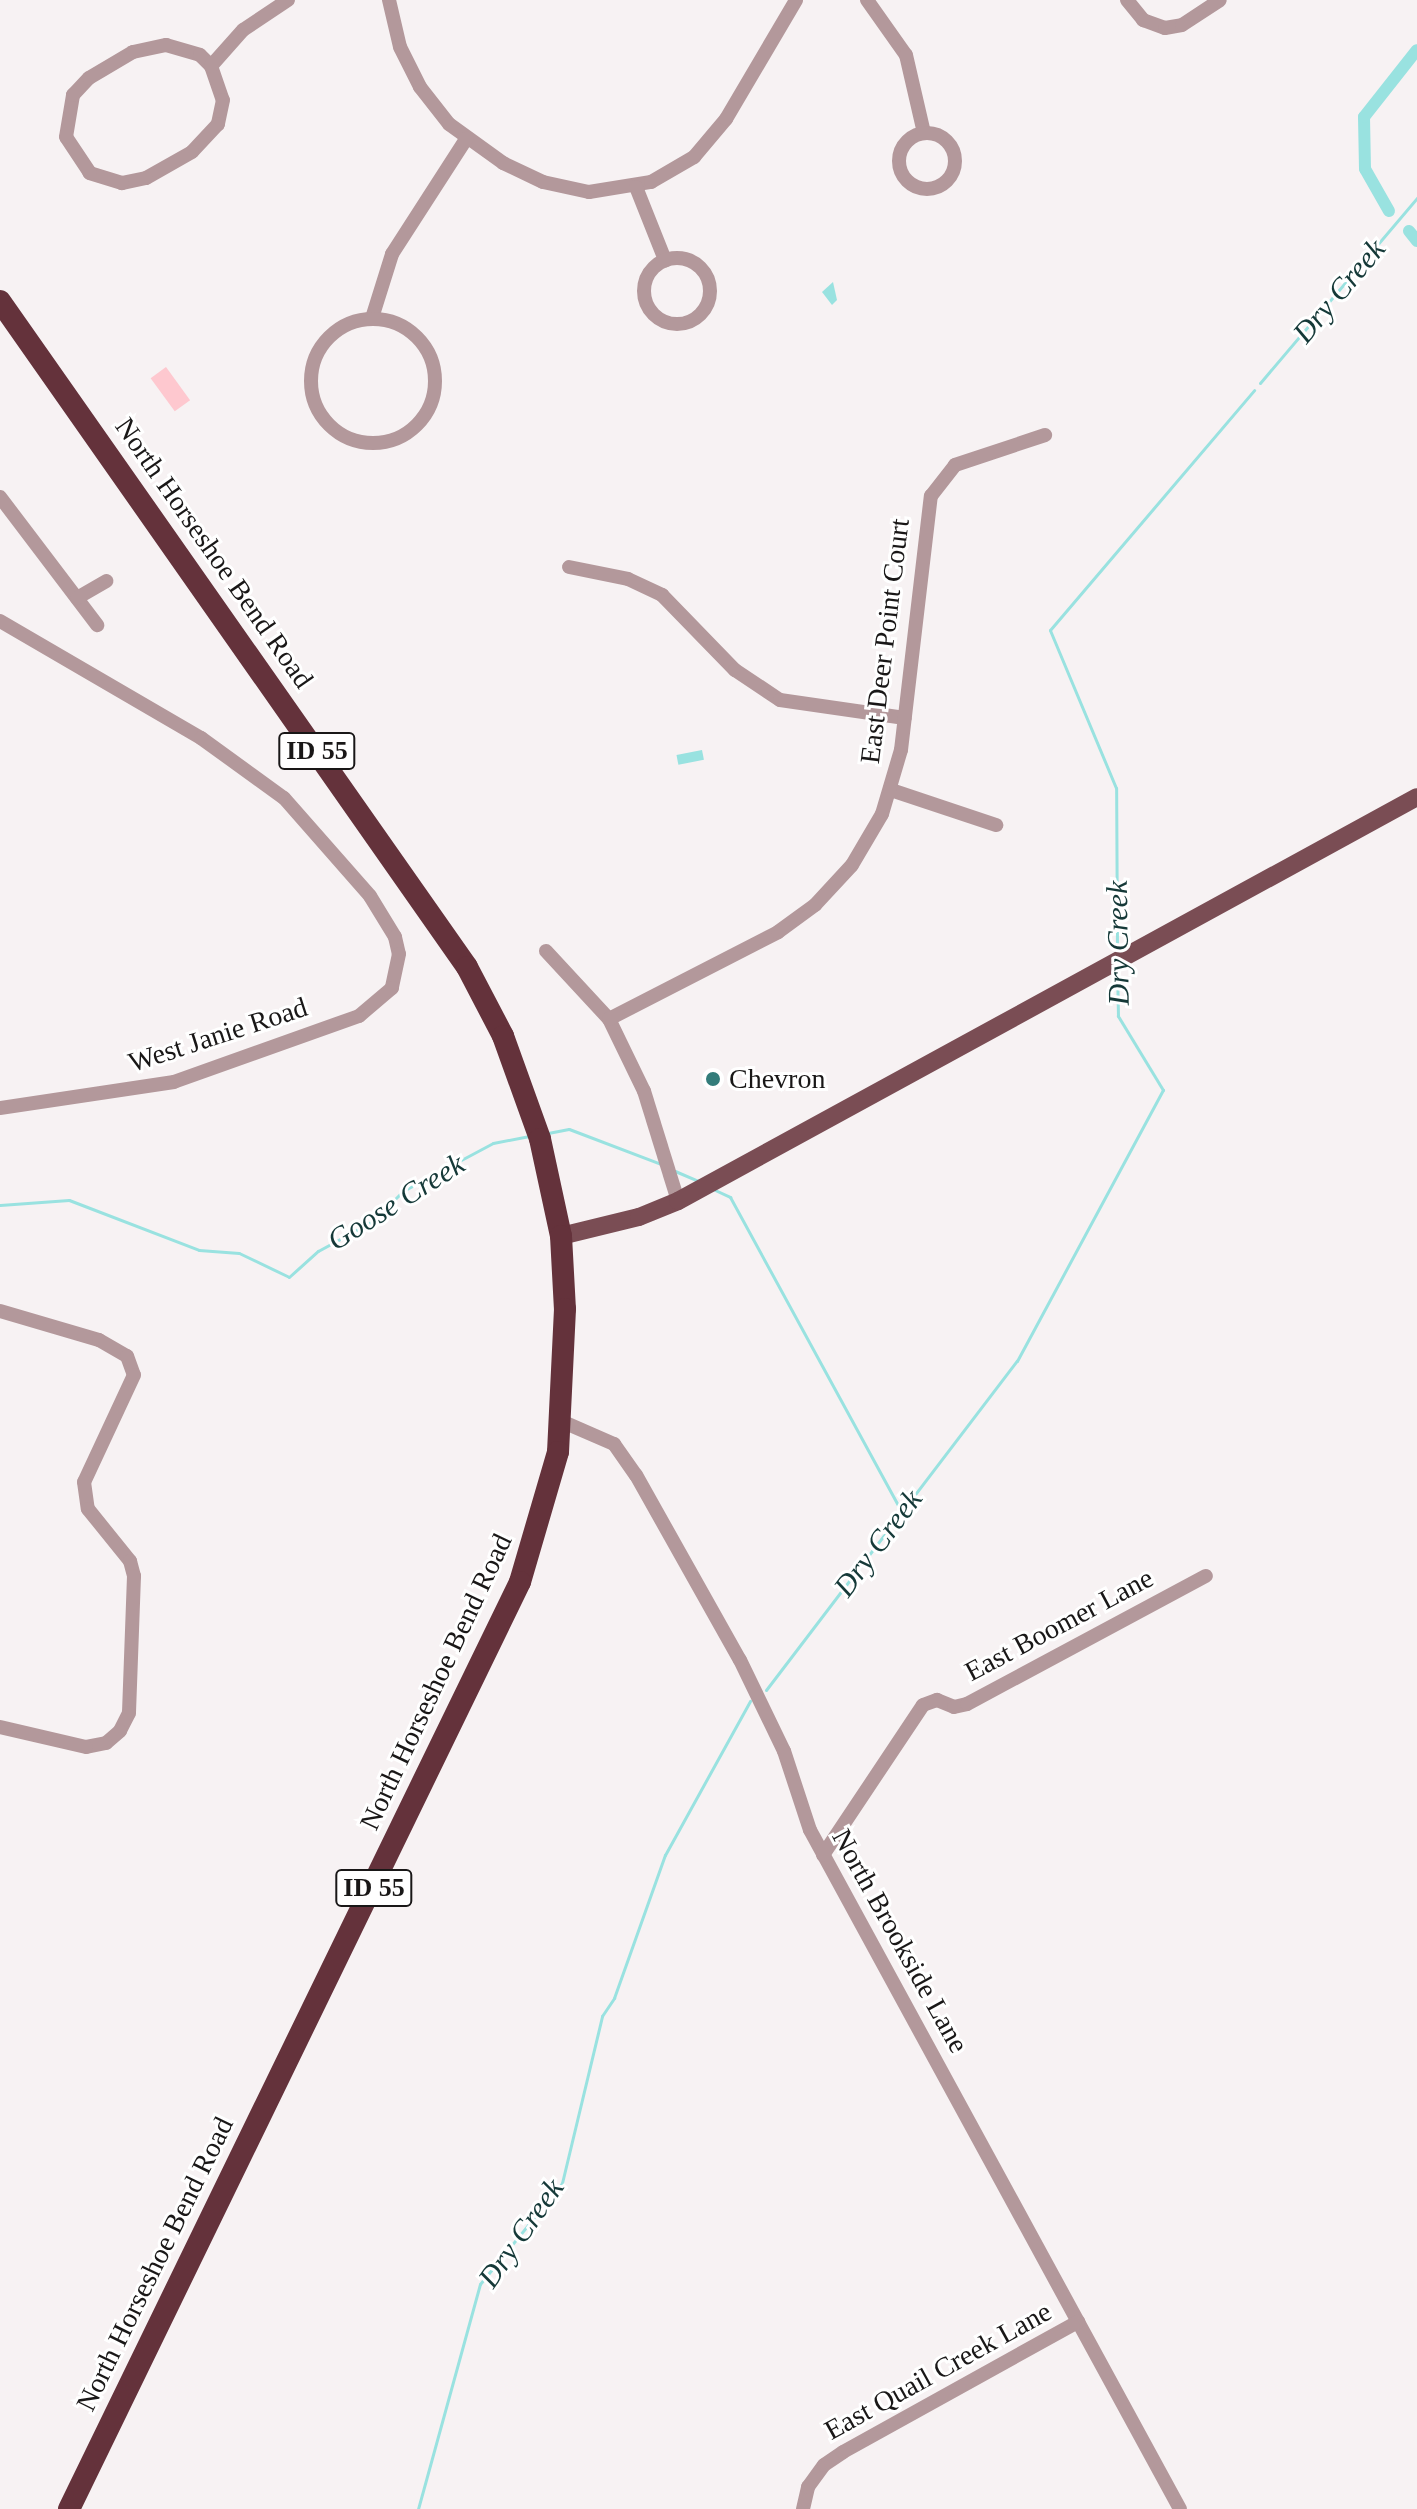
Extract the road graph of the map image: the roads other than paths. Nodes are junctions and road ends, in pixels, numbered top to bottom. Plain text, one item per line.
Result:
1 (288, 0) edge
2 (389, 0) edge
3 (796, 0) edge
4 (867, 0) edge
5 (1127, 0) edge
6 (1220, 0) edge
7 (211, 66) junction
8 (924, 133) junction
9 (466, 139) junction
10 (636, 187) junction
11 (665, 260) junction
12 (0, 301) edge
13 (372, 318) junction
14 (1045, 435) dead end
15 (0, 497) edge
16 (569, 567) dead end
17 (107, 581) dead end
18 (77, 598) junction
19 (0, 621) edge
20 (97, 625) dead end
21 (905, 718) junction
22 (891, 790) junction
23 (1417, 797) edge
24 (996, 825) dead end
25 (546, 951) dead end
26 (609, 1019) junction
27 (0, 1108) edge
28 (678, 1201) junction
29 (561, 1236) junction
30 (0, 1311) edge
31 (561, 1421) junction
32 (1206, 1576) dead end
33 (0, 1727) edge
34 (823, 1855) junction
35 (1078, 2322) junction
36 (69, 2509) edge
37 (803, 2509) edge
38 (1180, 2509) edge

1 - 7 street
2 - 9 street
3 - 10 street
4 - 8 street
5 - 6 street
7 - 7 street
8 - 8 street
9 - 10 street
9 - 13 street
10 - 11 street
11 - 11 street
12 - 29 highway, North Horseshoe Bend Road / ID 55
13 - 13 street
14 - 21 street, East Deer Point Court
15 - 18 street
16 - 21 street
17 - 18 street
18 - 20 street
19 - 27 street, West Janie Road
21 - 22 street, East Deer Point Court
22 - 24 street
22 - 26 street, East Deer Point Court
23 - 28 main road
25 - 26 street
26 - 28 street
28 - 29 main road
29 - 31 highway, North Horseshoe Bend Road / ID 55
30 - 33 street
31 - 34 street, North Brookside Lane
31 - 36 highway, North Horseshoe Bend Road / ID 55
32 - 34 street, East Boomer Lane
34 - 35 street, North Brookside Lane
35 - 37 street, East Quail Creek Lane
35 - 38 street, North Brookside Lane

